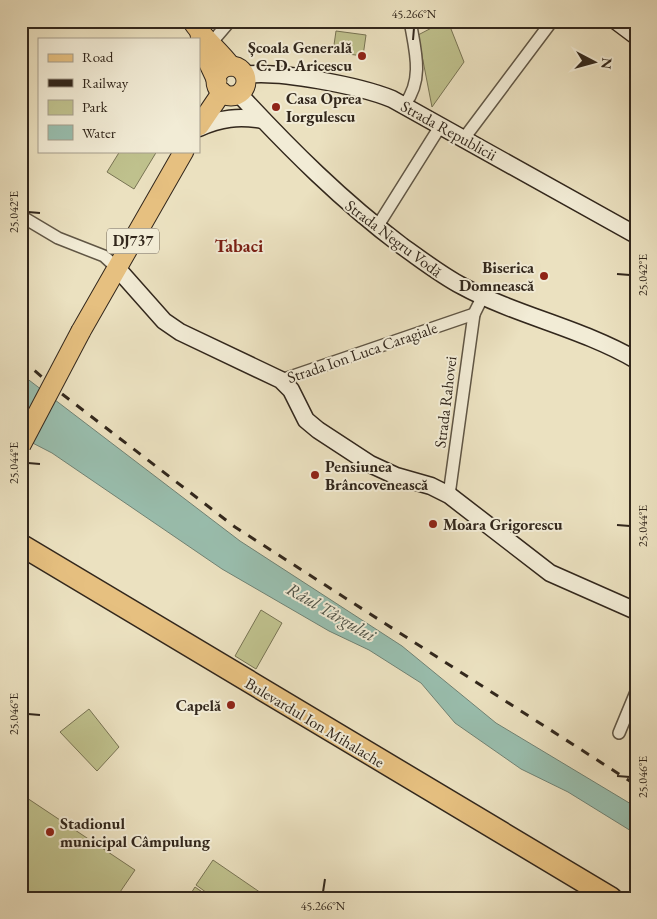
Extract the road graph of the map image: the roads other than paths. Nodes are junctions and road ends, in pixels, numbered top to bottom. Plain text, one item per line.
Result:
1 (230, 21) edge
2 (410, 21) edge
3 (552, 21) edge
4 (616, 21) edge
5 (201, 33) edge
6 (636, 36) edge
7 (238, 71) junction
8 (226, 89) junction
9 (405, 104) junction
10 (263, 120) junction
11 (441, 125) junction
12 (200, 126) edge
13 (200, 127) edge
14 (465, 137) junction
15 (183, 152) edge
16 (21, 216) edge
17 (377, 227) junction
18 (636, 235) edge
19 (117, 268) junction
20 (483, 296) junction
21 (474, 314) junction
22 (636, 360) edge
23 (281, 380) junction
24 (21, 445) edge
25 (449, 494) junction
26 (21, 545) edge
27 (636, 611) edge
28 (636, 692) edge
29 (619, 732) dead end
30 (611, 898) edge

1 - 5 street
2 - 9 street
3 - 14 street
4 - 6 street
5 - 7 main road
5 - 8 main road, Strada Negru Vodă
7 - 8 main road
7 - 8 main road
7 - 9 street, Strada Republicii
8 - 10 street, Strada Negru Vodă
8 - 12 main road
9 - 11 street, Strada Republicii
10 - 13 street
10 - 17 street, Strada Negru Vodă
11 - 14 street, Strada Republicii
11 - 17 street
14 - 18 street, Strada Republicii
15 - 19 main road, DJ737
16 - 19 street
17 - 20 street, Strada Negru Vodă
19 - 23 street, Strada Ion Luca Caragiale
19 - 24 main road, DJ737, bridge
20 - 21 street
20 - 22 street, Strada Negru Vodă
21 - 23 street, Strada Ion Luca Caragiale
21 - 25 street, Strada Rahovei
23 - 25 street
25 - 27 street
26 - 30 highway, Bulevardul Ion Mihalache
28 - 29 street

